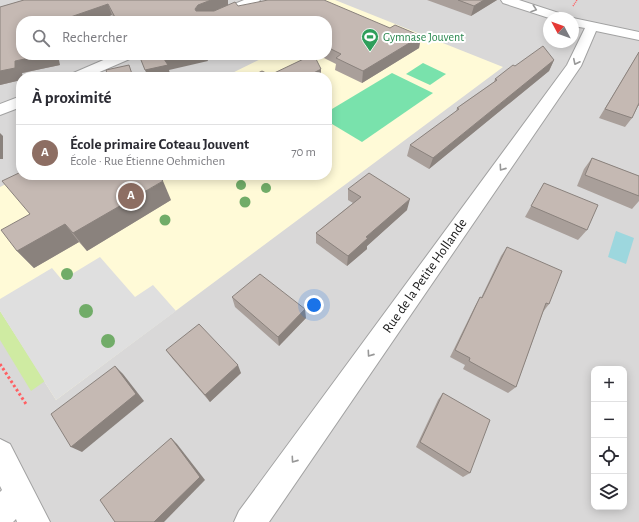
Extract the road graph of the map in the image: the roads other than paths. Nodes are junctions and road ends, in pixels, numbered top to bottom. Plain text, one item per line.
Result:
1 (254, 0) edge
2 (507, 0) edge
3 (543, 12) edge
4 (217, 16) edge
5 (583, 24) edge
6 (639, 36) edge
7 (112, 60) edge
8 (86, 72) edge
9 (16, 103) edge
10 (0, 110) edge
11 (0, 454) edge
12 (18, 510) edge
13 (250, 522) edge

1 - 4 street
2 -> 3 street
5 - 6 street
5 -> 13 street, Rue de la Petite Hollande
7 - 8 street
9 - 10 street
11 - 12 street

